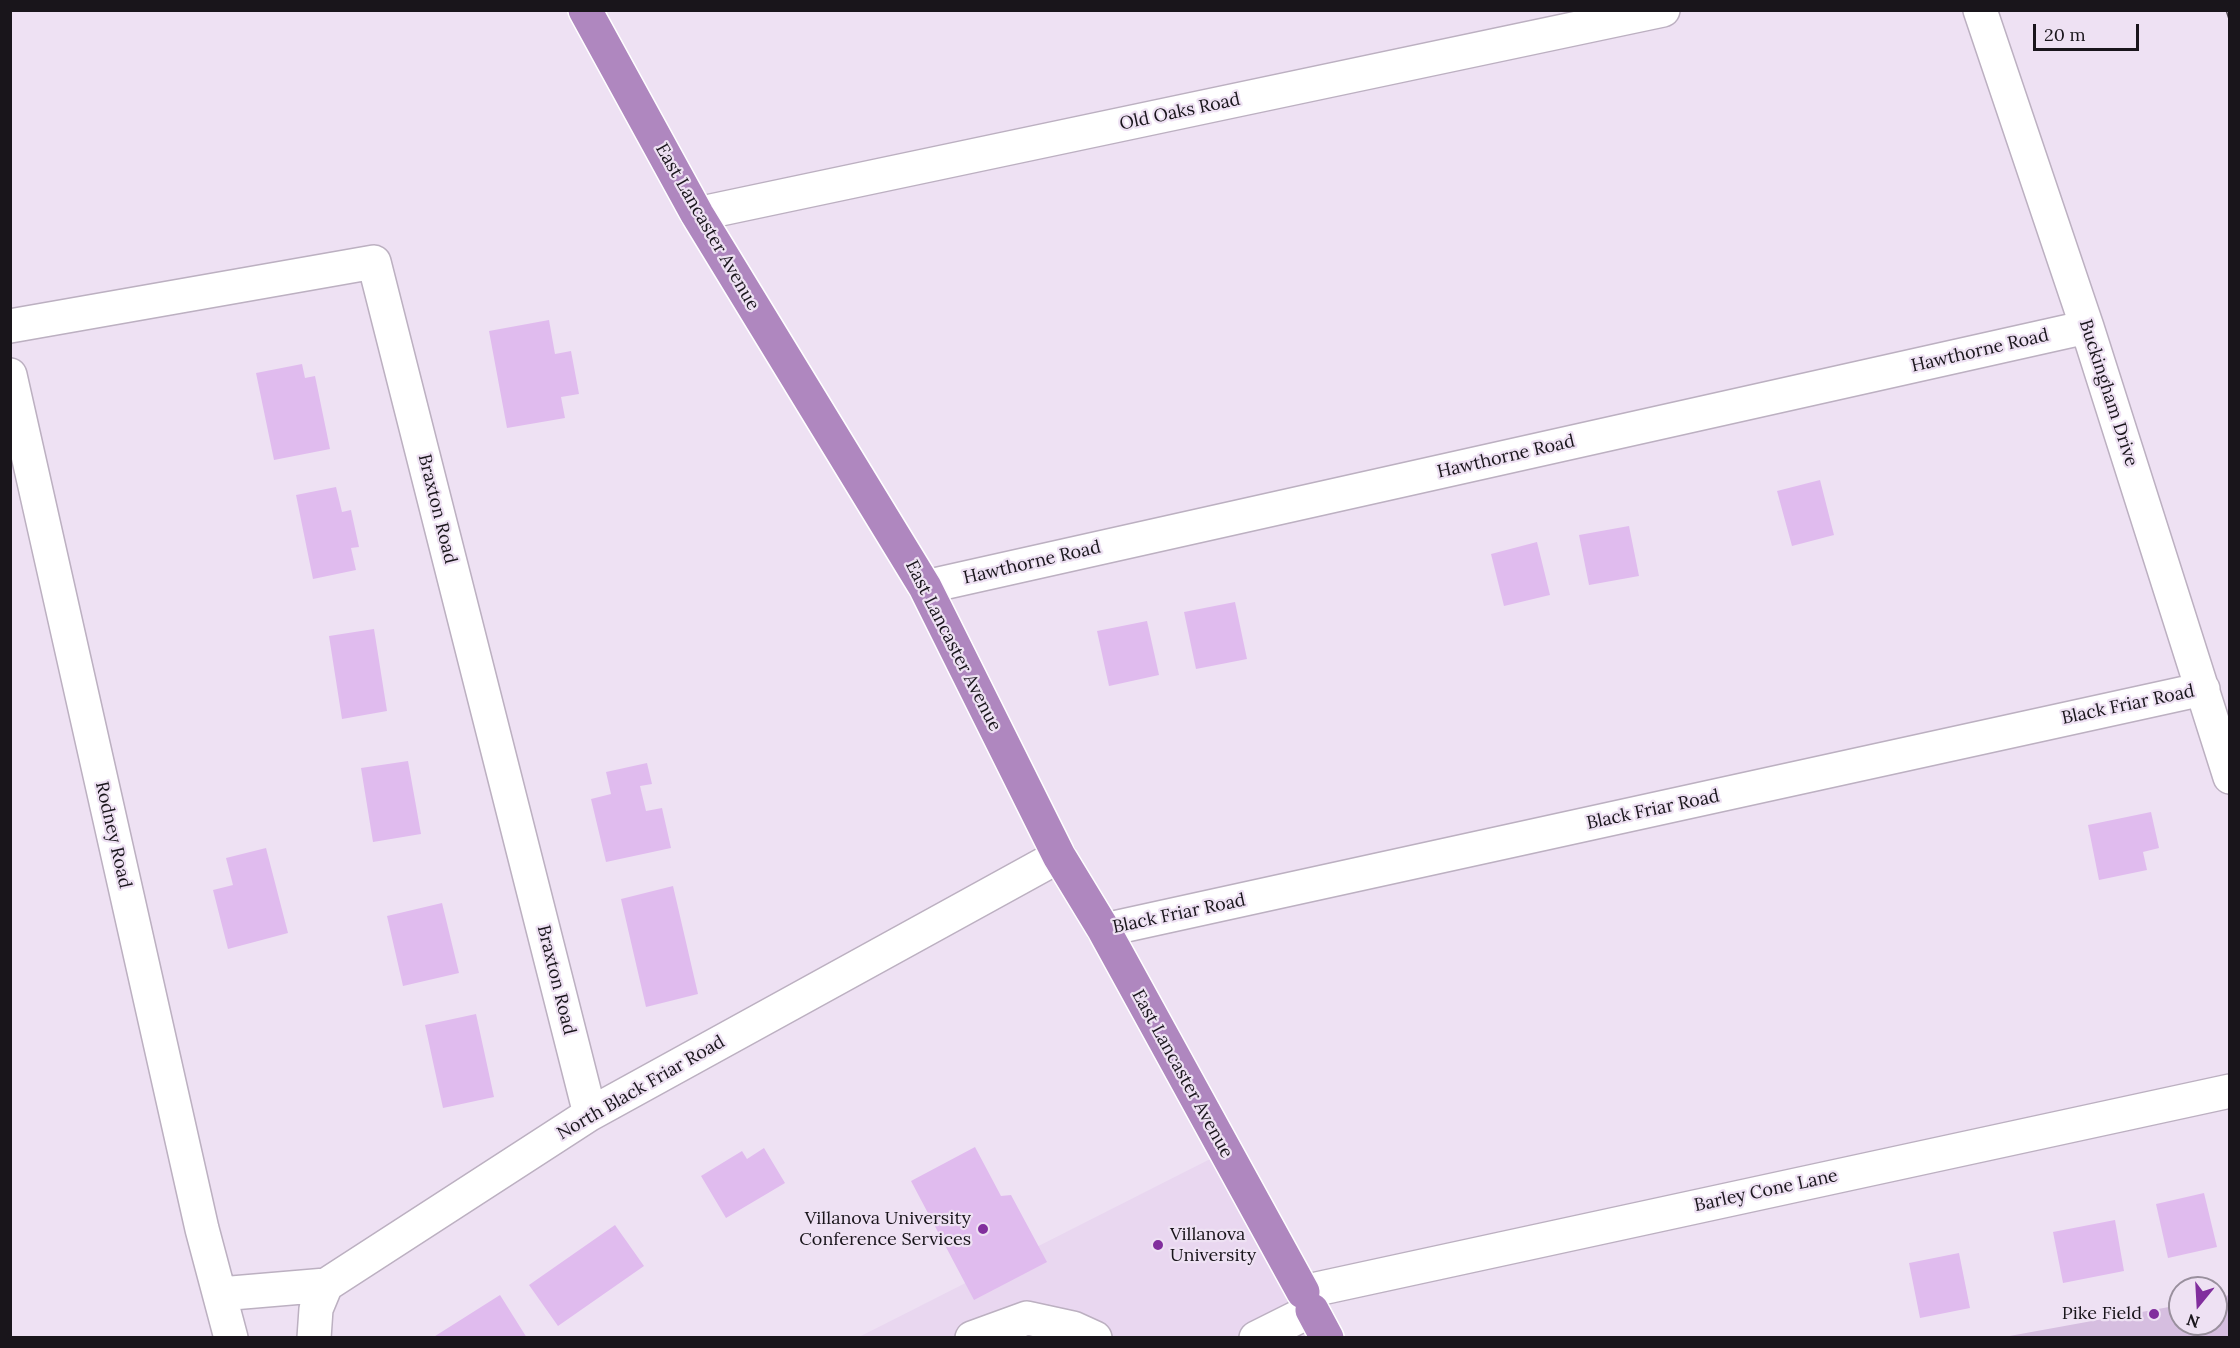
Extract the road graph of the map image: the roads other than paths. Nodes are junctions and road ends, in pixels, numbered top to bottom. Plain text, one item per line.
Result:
1 (585, 10) edge
2 (1663, 10) edge
3 (1980, 10) edge
4 (697, 214) junction
5 (10, 327) edge
6 (2087, 327) junction
7 (10, 375) edge
8 (925, 586) junction
9 (2204, 689) junction
10 (2229, 777) edge
11 (1059, 856) junction
12 (1104, 930) junction
13 (2229, 1091) edge
14 (590, 1114) junction
15 (326, 1285) junction
16 (220, 1294) junction
17 (1307, 1301) junction
18 (231, 1338) edge
19 (314, 1338) edge
20 (972, 1338) edge
21 (1095, 1338) edge
22 (1256, 1338) edge
23 (1327, 1338) edge

1 - 4 highway, East Lancaster Avenue
2 - 4 street, Old Oaks Road
3 - 6 street, Buckingham Drive
4 - 8 highway, East Lancaster Avenue
5 - 14 street, Braxton Road
6 - 8 street, Hawthorne Road
6 - 9 street, Buckingham Drive
7 - 16 street, Rodney Road
8 - 11 highway, East Lancaster Avenue
9 - 10 street, Buckingham Drive
9 - 12 street, Black Friar Road
11 - 12 highway, East Lancaster Avenue
11 - 14 street, North Black Friar Road
12 - 17 highway, East Lancaster Avenue
13 - 17 street, Barley Cone Lane
14 - 15 street, North Black Friar Road
15 - 16 street, North Black Friar Road
15 - 19 street
16 - 18 street, Rodney Road
17 - 22 street, Barley Cone Lane
17 - 23 highway, East Lancaster Avenue
20 - 21 street

